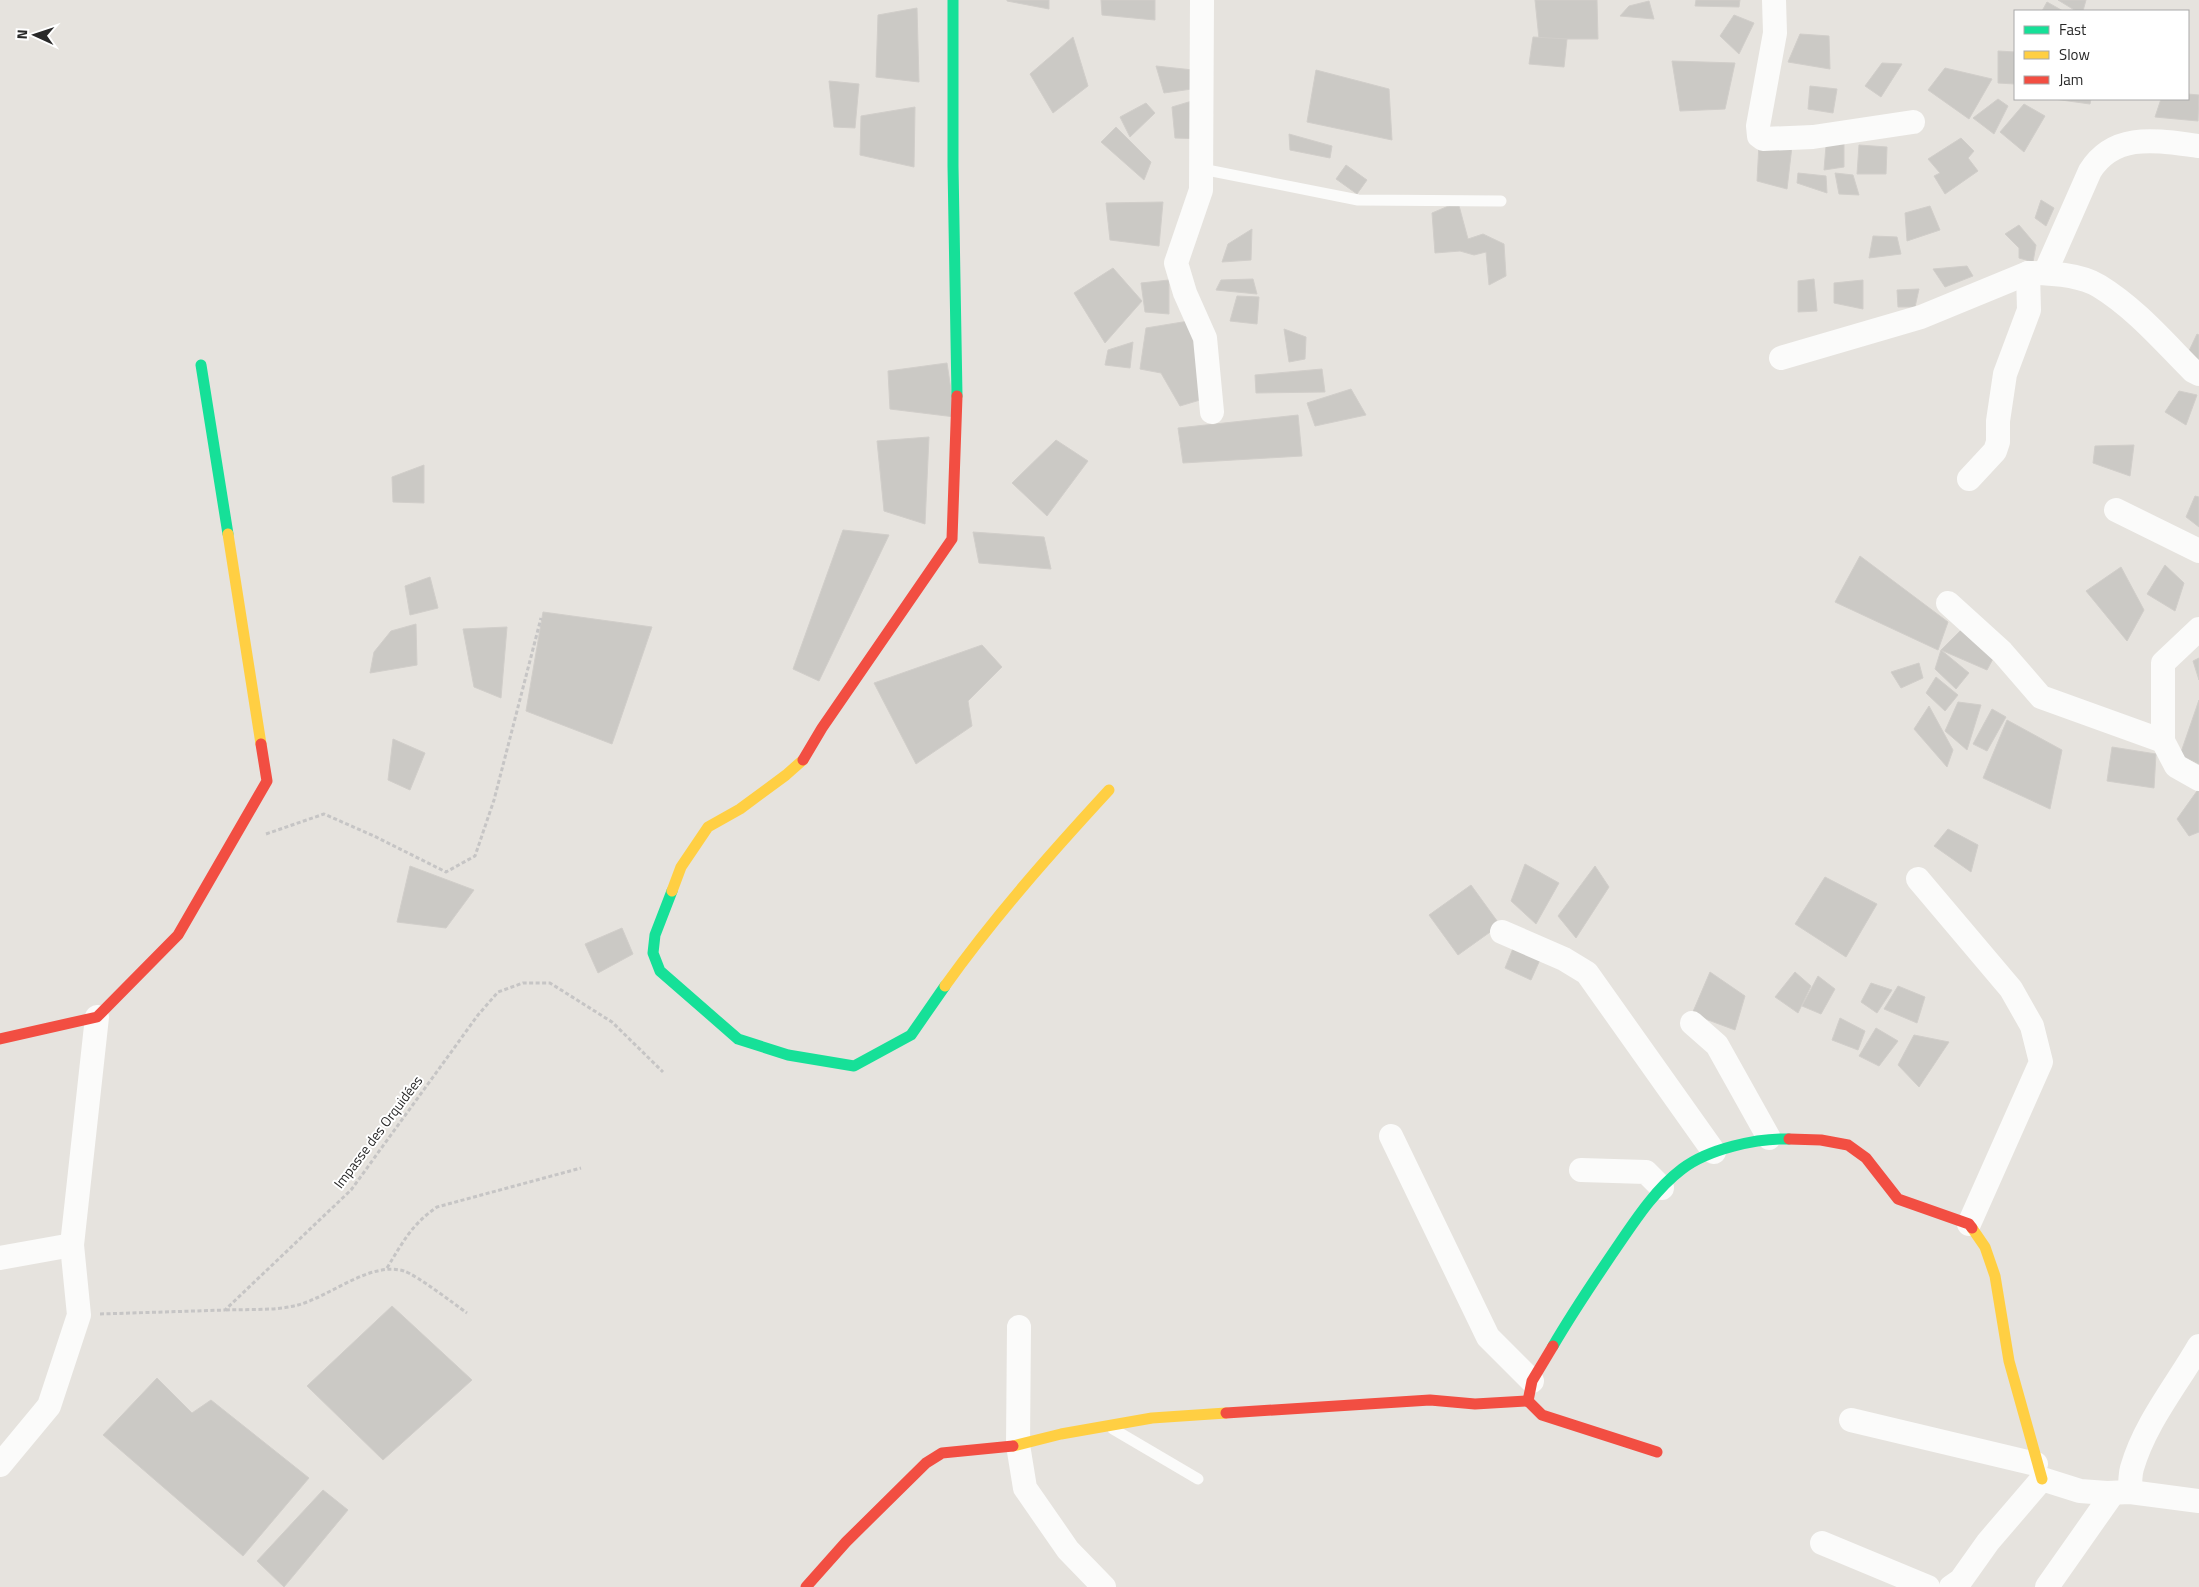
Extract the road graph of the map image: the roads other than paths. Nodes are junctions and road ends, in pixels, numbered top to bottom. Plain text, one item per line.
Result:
1 (953, 0) edge
2 (1202, 0) edge
3 (1774, 0) edge
4 (1913, 122) dead end
5 (2199, 146) edge
6 (1202, 169) junction
7 (1501, 202) dead end
8 (2036, 273) junction
9 (1781, 358) dead end
10 (201, 365) dead end
11 (2199, 374) edge
12 (1212, 412) dead end
13 (1969, 479) dead end
14 (2116, 510) dead end
15 (2199, 551) edge
16 (1948, 603) dead end
17 (2199, 629) edge
18 (2163, 741) junction
19 (2199, 779) edge
20 (1110, 790) dead end
21 (1918, 879) dead end
22 (1502, 932) dead end
23 (97, 1017) junction
24 (1692, 1022) dead end
25 (0, 1039) edge
26 (1391, 1136) dead end
27 (1769, 1138) junction
28 (1714, 1152) junction
29 (1581, 1170) dead end
30 (1662, 1188) junction
31 (1969, 1224) junction
32 (72, 1245) junction
33 (0, 1258) edge
34 (1019, 1327) dead end
35 (2199, 1346) edge
36 (1530, 1391) junction
37 (1851, 1420) dead end
38 (1107, 1426) junction
39 (1018, 1445) junction
40 (1657, 1452) dead end
41 (0, 1466) edge
42 (2039, 1472) junction
43 (1198, 1479) dead end
44 (2121, 1492) junction
45 (2199, 1501) edge
46 (1822, 1543) dead end
47 (806, 1587) edge
48 (1104, 1587) edge
49 (1928, 1587) edge
50 (1951, 1587) edge
51 (2047, 1587) edge

1 - 20 street
2 - 6 street
3 - 4 street
5 - 8 street
6 - 7 lane
6 - 12 street
8 - 9 street
8 - 11 street
8 - 13 street
10 - 23 street
14 - 15 street
16 - 18 street
17 - 18 street
18 - 19 street
21 - 31 street
22 - 28 street
23 - 25 street
23 - 32 street
24 - 27 street
26 - 36 street
27 - 28 street
27 - 31 street
28 - 30 street
29 - 30 street
30 - 36 street
31 - 42 street
32 - 33 street
32 - 41 street
34 - 39 street
35 - 44 street
36 - 38 street
36 - 40 street
37 - 42 street
38 - 39 street
38 - 43 lane
39 - 47 street
39 - 48 street
42 - 44 street
42 - 50 street
44 - 45 street
44 - 51 street
46 - 49 street

